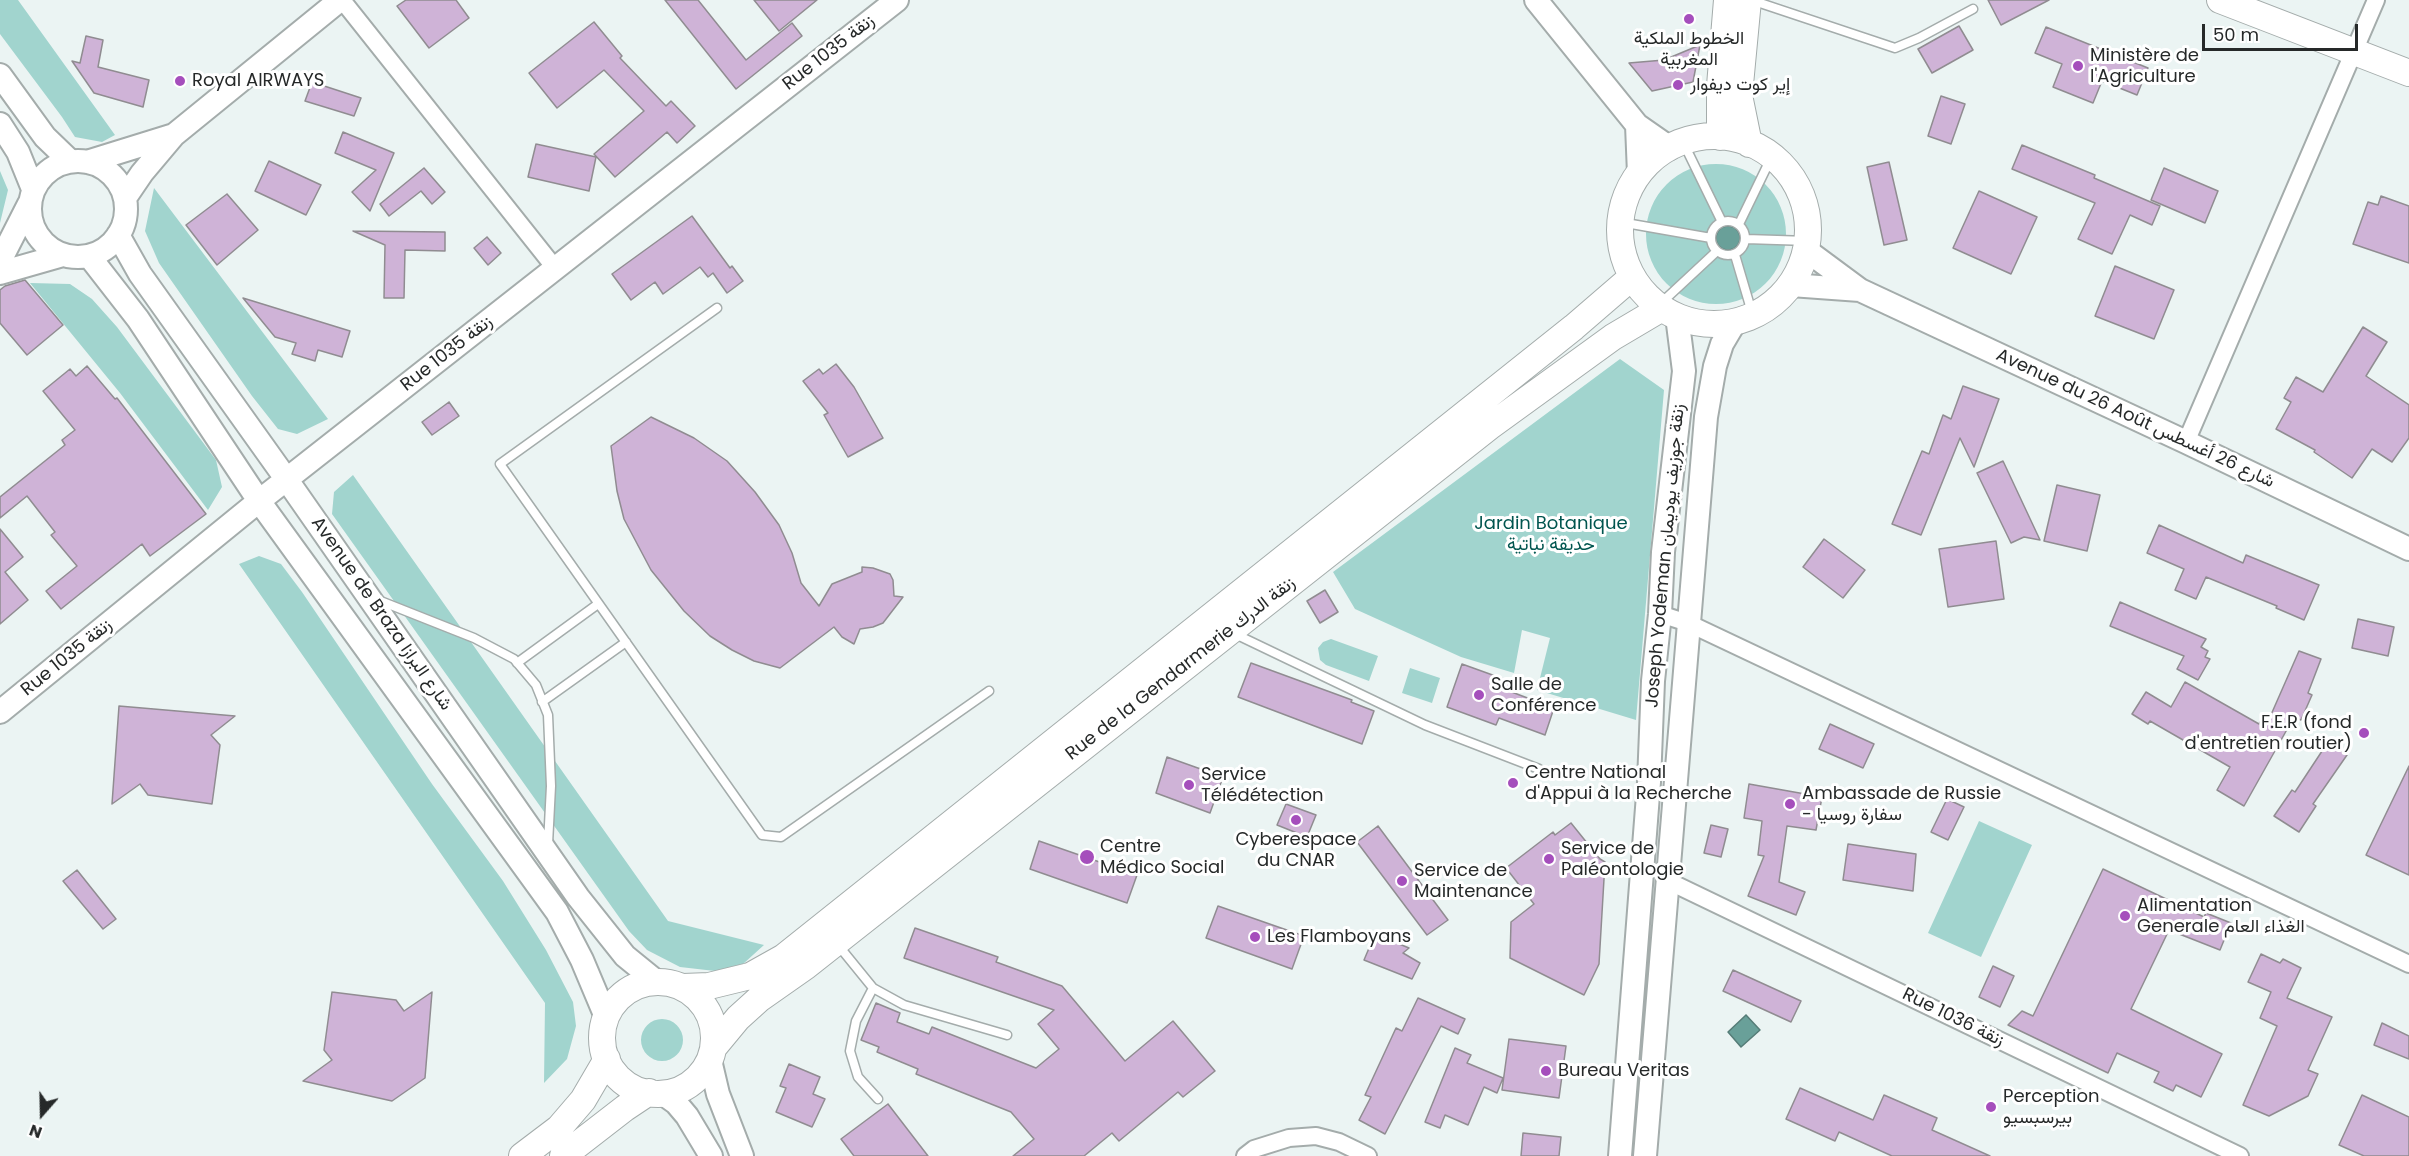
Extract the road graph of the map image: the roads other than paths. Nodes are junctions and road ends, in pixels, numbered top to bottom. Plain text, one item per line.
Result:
1 (341, 0) edge
2 (897, 0) edge
3 (1536, 0) edge
4 (1727, 0) edge
5 (1750, 0) edge
6 (2220, 0) edge
7 (2376, 0) edge
8 (1973, 9) dead end
9 (2355, 53) junction
10 (2409, 72) edge
11 (0, 75) edge
12 (0, 124) edge
13 (1637, 125) junction
14 (174, 135) junction
15 (1720, 137) junction
16 (1749, 144) junction
17 (1676, 145) junction
18 (1772, 156) junction
19 (79, 161) junction
20 (1639, 174) junction
21 (31, 197) junction
22 (125, 198) junction
23 (1620, 222) junction
24 (1722, 222) junction
25 (1739, 224) junction
26 (118, 235) junction
27 (1711, 238) junction
28 (1746, 239) junction
29 (1807, 245) junction
30 (1717, 251) junction
31 (63, 255) junction
32 (1735, 255) junction
33 (89, 256) junction
34 (0, 261) edge
35 (555, 268) junction
36 (0, 273) edge
37 (1632, 277) junction
38 (1791, 285) junction
39 (1860, 290) junction
40 (717, 308) dead end
41 (1666, 310) junction
42 (1744, 319) junction
43 (2186, 442) junction
44 (287, 480) junction
45 (259, 501) junction
46 (2409, 549) edge
47 (368, 596) junction
48 (598, 603) junction
49 (1660, 614) junction
50 (1688, 623) junction
51 (1229, 631) junction
52 (626, 642) junction
53 (517, 663) junction
54 (989, 691) dead end
55 (542, 702) junction
56 (3, 704) edge
57 (1539, 769) dead end
58 (547, 853) junction
59 (1666, 880) junction
60 (836, 942) junction
61 (2409, 964) edge
62 (657, 982) junction
63 (683, 987) junction
64 (873, 988) junction
65 (606, 1017) junction
66 (1007, 1035) dead end
67 (712, 1053) junction
68 (607, 1059) junction
69 (656, 1093) junction
70 (878, 1099) dead end
71 (522, 1156) edge
72 (563, 1156) edge
73 (711, 1156) edge
74 (742, 1156) edge
75 (1245, 1156) edge
76 (1368, 1156) edge
77 (1620, 1156) edge
78 (1645, 1156) edge
79 (2240, 1156) edge

1 - 14 main road
1 - 35 street
2 - 35 main road, Rue 1035 زنقة
3 - 13 main road
4 - 15 main road
5 - 8 lane
5 - 16 main road
6 - 9 main road
7 - 9 street
9 - 10 main road
9 - 43 street
11 - 19 main road
12 - 21 main road
13 - 17 main road
13 - 20 main road
14 - 19 main road
14 - 22 main road
15 - 16 main road
15 - 17 main road
16 - 18 main road
17 - 20 main road
17 - 24 lane
18 - 25 lane
18 - 29 main road
19 - 21 main road
19 - 22 main road
20 - 23 main road
21 - 31 main road
21 - 34 main road
22 - 26 main road
23 - 27 lane
23 - 37 main road
24 - 25 lane
24 - 27 lane
25 - 28 lane
26 - 33 main road
26 - 44 main road, Avenue de Braza شارع البرازا
27 - 30 lane
28 - 29 lane
28 - 32 lane
29 - 38 main road
29 - 39 main road, Avenue du 26 Août شارع 26 أغسطس
30 - 32 lane
30 - 41 lane
31 - 33 main road
31 - 36 main road
32 - 42 lane
33 - 45 main road, Avenue de Braza شارع البرازا
35 - 44 main road, Rue 1035 زنقة
37 - 41 main road
37 - 63 main road, Rue de la Gendarmerie زنقة الدرك
38 - 39 main road, Avenue du 26 Août شارع 26 أغسطس
38 - 42 main road
39 - 43 main road, Avenue du 26 Août شارع 26 أغسطس
40 - 48 lane
41 - 42 main road
41 - 49 main road, Joseph Yodeman زنقة جوزيف يوديمان
41 - 51 main road, Rue de la Gendarmerie زنقة الدرك
42 - 50 main road, Joseph Yodeman زنقة جوزيف يوديمان
43 - 46 main road, Avenue du 26 Août شارع 26 أغسطس
44 - 45 main road, Rue 1035 زنقة
44 - 47 main road, Avenue de Braza شارع البرازا
45 - 56 main road, Rue 1035 زنقة
45 - 65 main road, Avenue de Braza شارع البرازا
47 - 53 lane
47 - 58 main road, Avenue de Braza شارع البرازا
48 - 52 lane
48 - 53 lane
49 - 50 street
49 - 77 main road, Joseph Yodeman زنقة جوزيف يوديمان
50 - 59 main road, Joseph Yodeman زنقة جوزيف يوديمان
50 - 61 street
51 - 57 lane
51 - 60 main road, Rue de la Gendarmerie زنقة الدرك
52 - 54 lane
52 - 55 lane
53 - 55 lane
55 - 58 lane
58 - 62 main road, Avenue de Braza شارع البرازا
59 - 78 main road, Joseph Yodeman زنقة جوزيف يوديمان
59 - 79 street, Rue 1036 زنقة
60 - 64 lane
60 - 67 main road, Rue de la Gendarmerie زنقة الدرك
62 - 63 main road
62 - 65 main road
63 - 67 main road
64 - 66 lane
64 - 70 lane
65 - 68 main road
67 - 69 main road
67 - 74 main road
68 - 69 main road
68 - 71 main road
69 - 72 main road
69 - 73 main road
75 - 76 street

